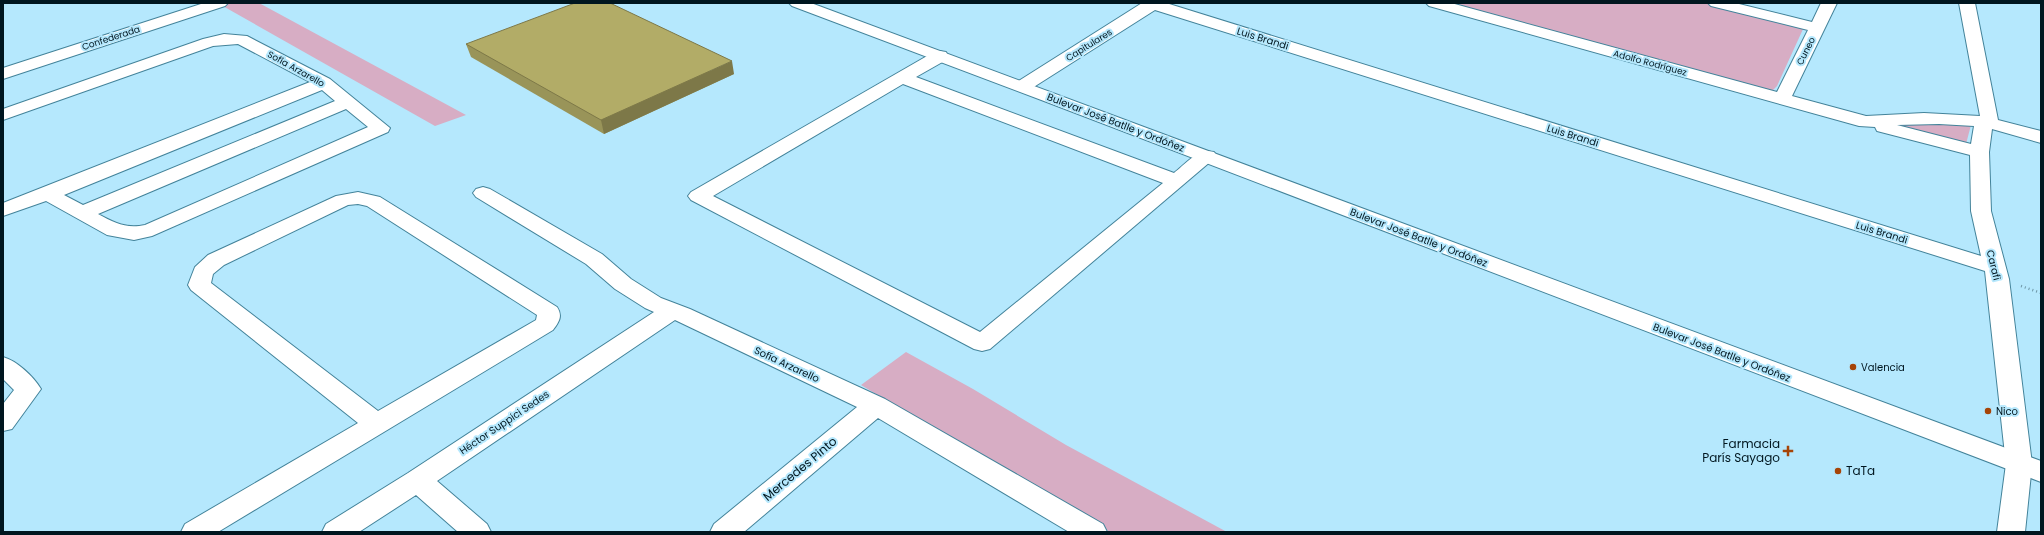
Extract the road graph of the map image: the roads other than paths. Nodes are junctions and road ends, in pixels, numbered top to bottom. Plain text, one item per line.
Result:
1 (220, 3) edge
2 (797, 3) edge
3 (1153, 3) edge
4 (1434, 3) edge
5 (1716, 3) edge
6 (1829, 3) edge
7 (1966, 3) edge
8 (192, 6) edge
9 (1818, 28) junction
10 (940, 56) junction
11 (3, 74) edge
12 (902, 78) junction
13 (324, 83) junction
14 (1023, 86) junction
15 (1782, 99) junction
16 (348, 102) junction
17 (3, 115) edge
18 (1866, 122) junction
19 (1984, 122) junction
20 (2041, 137) edge
21 (1979, 152) junction
22 (1207, 156) junction
23 (1177, 181) junction
24 (484, 193) dead end
25 (48, 194) junction
26 (3, 210) edge
27 (82, 213) junction
28 (1995, 267) junction
29 (672, 311) junction
30 (9, 379) edge
31 (876, 405) junction
32 (3, 422) edge
33 (377, 424) junction
34 (2030, 468) edge
35 (418, 480) junction
36 (195, 532) edge
37 (336, 532) edge
38 (477, 532) edge
39 (724, 532) edge
40 (1093, 532) edge
41 (2011, 532) edge

1 - 8 street, Confederada
2 - 10 street, Bulevar José Batlle y Ordóñez
3 - 14 street, Capitulares
3 - 28 street, Luis Brandi
4 - 15 street, Adolfo Rodríguez
5 - 9 street
6 - 9 street, Cuneo
7 - 19 street, Carafi
8 - 11 street, Confederada
9 - 15 street, Cuneo
10 - 12 street
10 - 14 street, Bulevar José Batlle y Ordóñez
12 - 23 street
12 - 23 street
13 - 16 street, Sofía Arzarello
13 - 17 street, Sofía Arzarello
13 - 25 street
14 - 22 street, Bulevar José Batlle y Ordóñez
15 - 18 street, Adolfo Rodríguez
16 - 27 street
16 - 27 street, Sofía Arzarello
18 - 19 street, Adolfo Rodríguez
18 - 21 street, Adolfo Rodríguez
19 - 20 street, Adolfo Rodríguez
19 - 21 street, Carafi
21 - 28 street, Carafi
22 - 23 street
22 - 34 street, Bulevar José Batlle y Ordóñez
24 - 29 street, Sofía Arzarello
25 - 26 street
25 - 27 street
28 - 34 street, Carafi
29 - 31 street, Sofía Arzarello
29 - 35 street, Héctor Suppici Sedes
30 - 32 street
31 - 39 street, Mercedes Pinto
31 - 40 street, Sofía Arzarello
33 - 33 street
33 - 36 street
34 - 41 street, Carafi
35 - 37 street, Héctor Suppici Sedes
35 - 38 street

